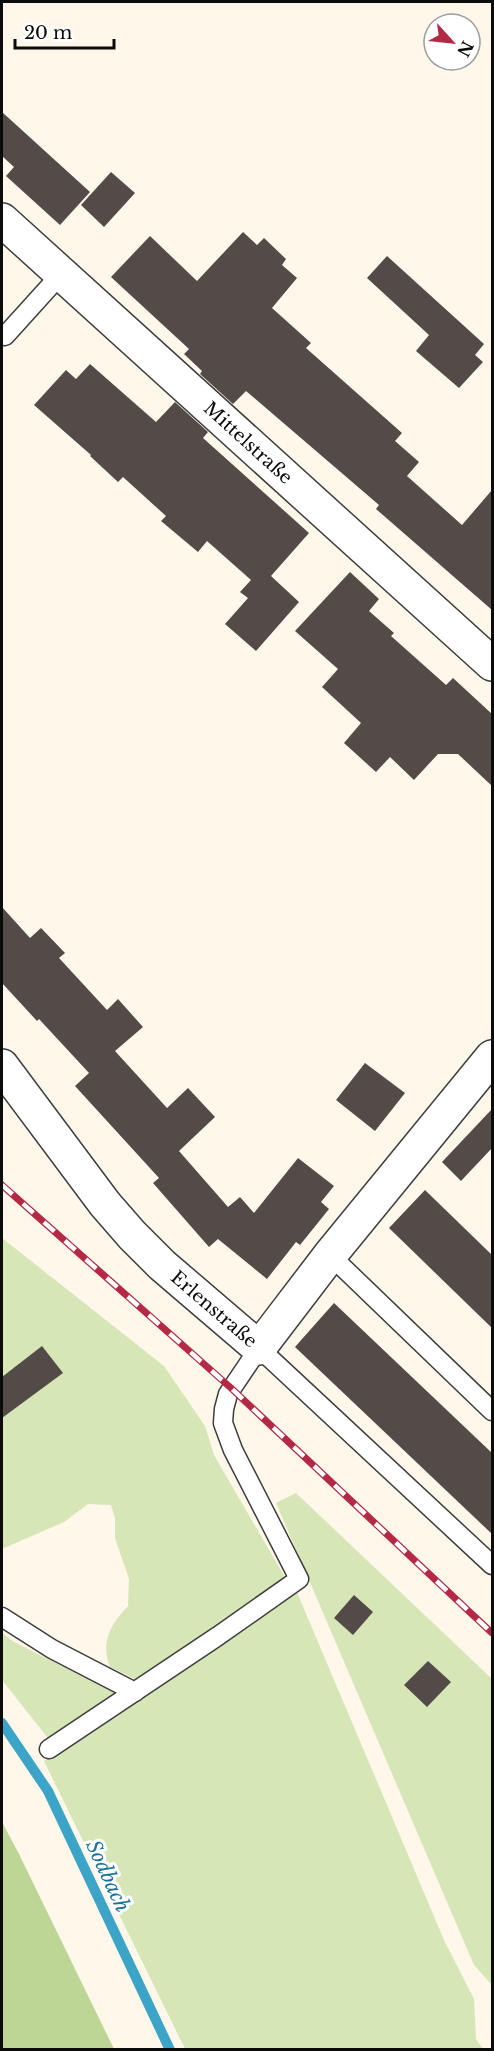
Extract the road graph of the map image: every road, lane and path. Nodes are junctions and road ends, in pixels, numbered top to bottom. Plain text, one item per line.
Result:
1 (2, 220) edge
2 (62, 274) junction
3 (5, 336) dead end
4 (492, 664) edge
5 (492, 1057) edge
6 (2, 1066) edge
7 (330, 1256) junction
8 (259, 1348) junction
9 (492, 1411) edge
10 (492, 1565) edge
11 (2, 1617) edge
12 (135, 1692) junction
13 (49, 1749) dead end

1 - 2 street, Mittelstraße
2 - 3 lane
2 - 4 street, Mittelstraße
5 - 7 street, Erlenstraße
6 - 8 street, Erlenstraße
7 - 8 street, Erlenstraße
7 - 9 lane
8 - 10 lane
8 - 12 lane
11 - 12 lane
12 - 13 lane

